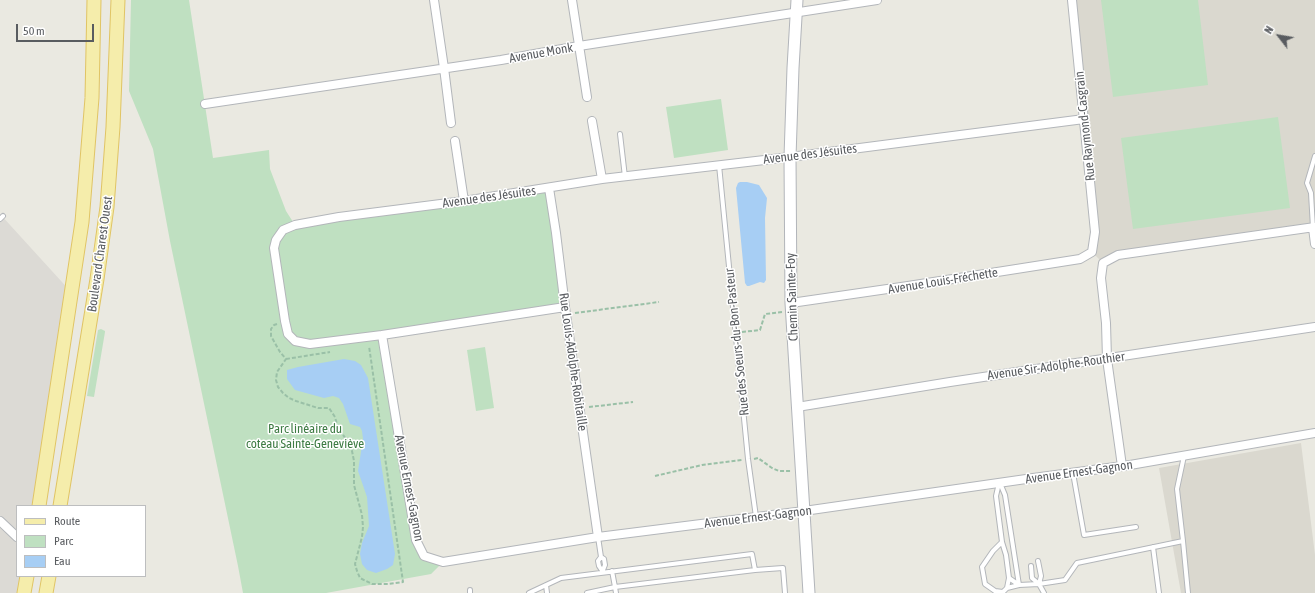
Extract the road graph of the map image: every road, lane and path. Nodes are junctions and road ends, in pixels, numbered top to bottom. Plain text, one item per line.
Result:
1 (94, 0) edge
2 (118, 0) edge
3 (434, 0) edge
4 (572, 0) edge
5 (797, 0) edge
6 (877, 0) edge
7 (1072, 0) edge
8 (796, 12) junction
9 (579, 46) junction
10 (444, 68) junction
11 (587, 97) dead end
12 (205, 104) dead end
13 (1084, 119) junction
14 (592, 121) dead end
15 (450, 123) dead end
16 (620, 134) dead end
17 (455, 141) dead end
18 (1315, 156) edge
19 (790, 157) junction
20 (719, 165) junction
21 (625, 177) junction
22 (602, 180) junction
23 (549, 188) junction
24 (1315, 188) edge
25 (1311, 193) junction
26 (464, 201) junction
27 (1314, 228) edge
28 (1315, 244) edge
29 (1092, 252) joint
30 (659, 302) dead end
31 (788, 307) junction
32 (566, 311) junction
33 (285, 321) junction
34 (1315, 327) edge
35 (735, 333) junction
36 (382, 335) junction
37 (368, 346) dead end
38 (1107, 359) junction
39 (633, 402) dead end
40 (598, 406) dead end
41 (797, 407) junction
42 (1315, 433) edge
43 (1184, 456) junction
44 (748, 459) junction
45 (1122, 466) junction
46 (801, 470) junction
47 (1073, 473) junction
48 (655, 476) dead end
49 (1000, 483) junction
50 (39, 505) edge
51 (60, 505) edge
52 (804, 511) junction
53 (756, 518) junction
54 (0, 521) edge
55 (1136, 527) dead end
56 (16, 535) edge
57 (598, 537) junction
58 (1183, 541) junction
59 (1002, 542) junction
60 (1153, 547) junction
61 (1038, 561) dead end
62 (1031, 566) dead end
63 (755, 570) junction
64 (603, 571) junction
65 (612, 571) junction
66 (27, 577) edge
67 (49, 577) edge
68 (1009, 578) junction
69 (1039, 584) junction
70 (546, 585) junction
71 (1019, 585) junction
72 (615, 587) junction
73 (1007, 588) junction
74 (24, 593) edge
75 (46, 593) edge
76 (529, 593) edge
77 (547, 593) edge
78 (587, 593) edge
79 (616, 593) edge
80 (785, 593) edge
81 (809, 593) edge
82 (1044, 593) edge
83 (1159, 593) edge
84 (1188, 593) edge

1 - 50 main road, Boulevard Charest Ouest
2 - 51 main road, Boulevard Charest Ouest
3 - 10 street
4 - 9 street
5 - 8 main road, Chemin Sainte-Foy
6 - 8 street, Avenue Monk
7 - 13 street, Rue Raymond-Casgrain
8 - 9 street, Avenue Monk
8 - 19 main road, Chemin Sainte-Foy
9 - 10 street, Avenue Monk
9 - 11 street
10 - 12 street, Avenue Monk
10 - 15 street
13 - 19 street, Avenue des Jésuites
13 - 29 street, Rue Raymond-Casgrain
14 - 22 street
16 - 21 lane
17 - 26 street
18 - 25 lane
19 - 20 street, Avenue des Jésuites
19 - 31 main road, Chemin Sainte-Foy
20 - 21 street, Avenue des Jésuites
20 - 35 lane, Rue des Soeurs-du-Bon-Pasteur
21 - 22 street, Avenue des Jésuites
22 - 23 street, Avenue des Jésuites
23 - 26 street, Avenue des Jésuites
23 - 32 street, Rue Louis-Adolphe-Robitaille
24 - 25 lane
25 - 27 lane
26 - 33 street, Avenue des Jésuites
27 - 28 street
27 - 38 street
29 - 31 street, Avenue Louis-Fréchette
30 - 32 path
31 - 35 path
31 - 41 main road, Chemin Sainte-Foy
32 - 36 street, Avenue des Jésuites
32 - 57 street, Rue Louis-Adolphe-Robitaille
33 - 36 street, Avenue des Jésuites
33 - 37 path
34 - 38 street, Avenue Sir-Adolphe-Routhier
35 - 44 lane, Rue des Soeurs-du-Bon-Pasteur
36 - 57 street, Avenue Ernest-Gagnon
38 - 41 street, Avenue Sir-Adolphe-Routhier
38 - 45 street
39 - 40 path
41 - 46 main road, Chemin Sainte-Foy
42 - 43 street, Avenue Ernest-Gagnon
43 - 45 street, Avenue Ernest-Gagnon
43 - 58 lane
44 - 46 path
44 - 48 path
44 - 53 lane, Rue des Soeurs-du-Bon-Pasteur
45 - 47 street, Avenue Ernest-Gagnon
46 - 52 main road, Chemin Sainte-Foy
47 - 49 street, Avenue Ernest-Gagnon
47 - 55 lane
49 - 52 street, Avenue Ernest-Gagnon
49 - 59 lane
49 - 71 lane
52 - 53 street, Avenue Ernest-Gagnon
52 - 81 main road, Chemin Sainte-Foy
53 - 57 street, Avenue Ernest-Gagnon
54 - 56 street
57 - 64 lane
58 - 60 lane
58 - 84 lane
59 - 68 lane
59 - 73 lane
60 - 69 lane
60 - 83 lane
61 - 69 lane
62 - 69 lane
63 - 65 lane
63 - 72 lane
63 - 80 lane
64 - 65 lane
64 - 70 lane
65 - 72 lane
66 - 74 main road
67 - 75 main road
68 - 71 lane
68 - 73 lane
69 - 71 lane
69 - 82 lane
70 - 76 lane
70 - 77 lane
71 - 73 lane
72 - 78 lane
72 - 79 lane

